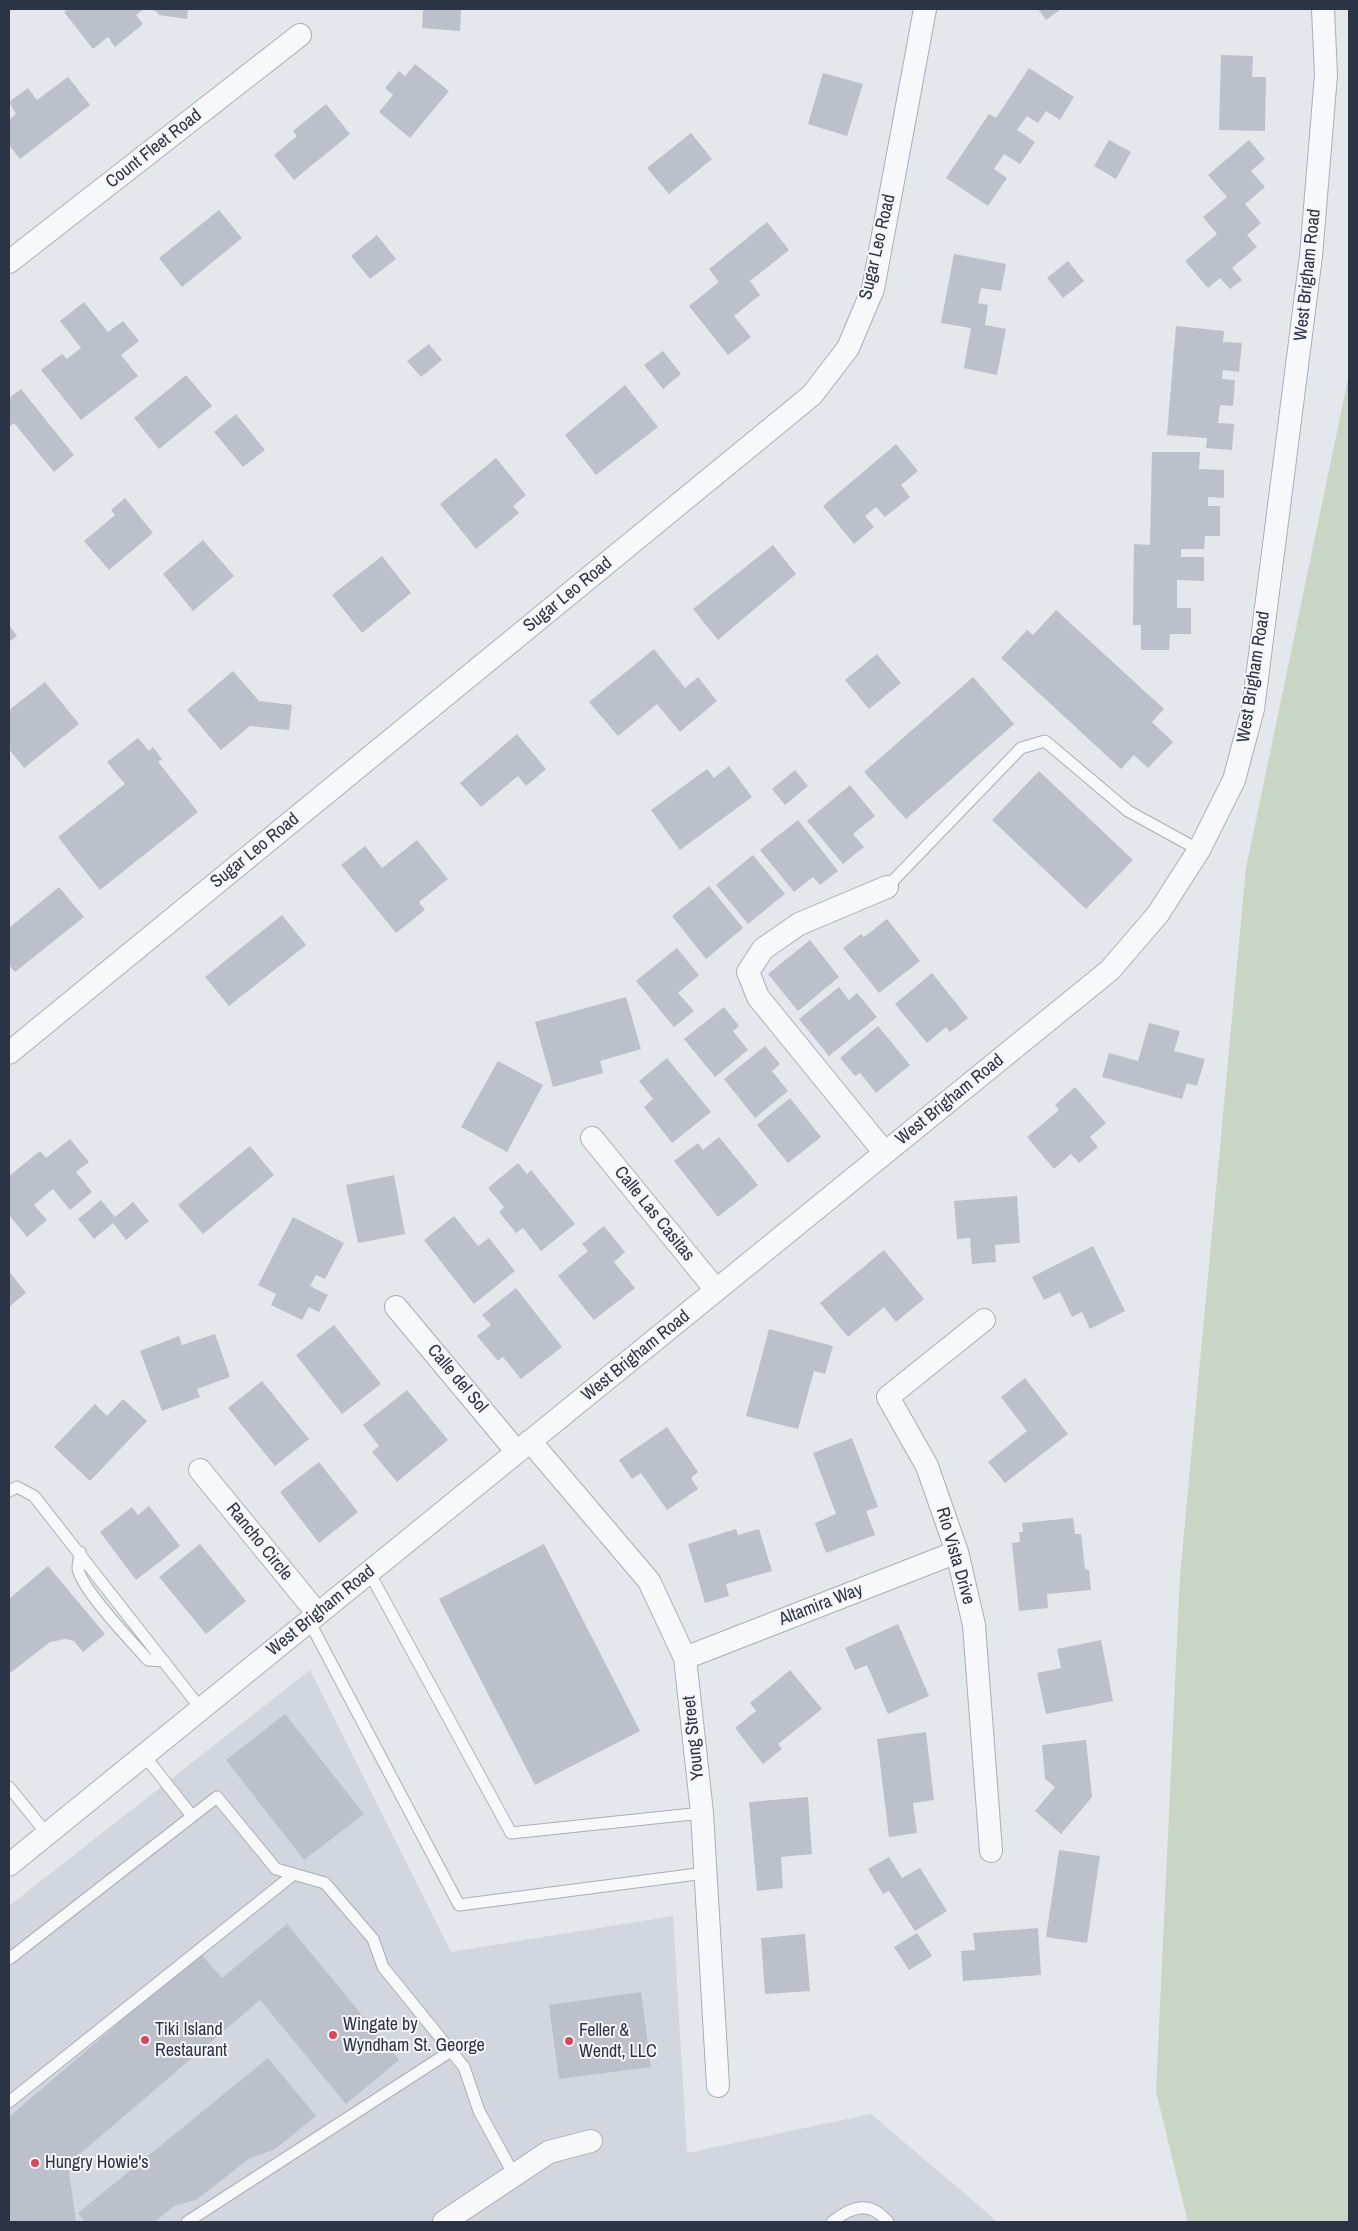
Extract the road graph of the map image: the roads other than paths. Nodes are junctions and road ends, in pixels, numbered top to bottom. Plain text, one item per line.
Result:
1 (925, 9) edge
2 (1323, 9) edge
3 (300, 35) dead end
4 (9, 262) edge
5 (1199, 850) junction
6 (887, 887) joint
7 (9, 1053) edge
8 (592, 1138) dead end
9 (885, 1153) junction
10 (716, 1290) junction
11 (396, 1307) dead end
12 (984, 1320) dead end
13 (524, 1446) junction
14 (200, 1470) dead end
15 (9, 1490) edge
16 (958, 1552) junction
17 (369, 1572) junction
18 (314, 1617) junction
19 (685, 1658) junction
20 (201, 1709) junction
21 (144, 1755) junction
22 (9, 1787) edge
23 (702, 1813) junction
24 (192, 1816) junction
25 (47, 1834) junction
26 (991, 1850) dead end
27 (9, 1865) edge
28 (705, 1873) junction
29 (294, 1874) junction
30 (9, 1959) edge
31 (451, 2051) junction
32 (718, 2086) dead end
33 (9, 2102) edge
34 (591, 2141) dead end
35 (514, 2175) junction
36 (187, 2222) edge
37 (444, 2222) edge
38 (832, 2222) edge
39 (888, 2222) edge

1 - 7 street, Sugar Leo Road
2 - 5 street, West Brigham Road
3 - 4 street, Count Fleet Road
5 - 6 lane
5 - 9 street, West Brigham Road
6 - 9 street
8 - 10 street, Calle Las Casitas
9 - 10 street, West Brigham Road
10 - 13 street, West Brigham Road
11 - 13 street, Calle del Sol
12 - 16 street, Rio Vista Drive
13 - 17 street, West Brigham Road
13 - 19 street, Young Street
14 - 18 street, Rancho Circle
15 - 20 lane
16 - 19 street, Altamira Way
16 - 26 street, Rio Vista Drive
17 - 18 street, West Brigham Road
17 - 23 lane
18 - 20 street, West Brigham Road
18 - 28 lane
19 - 23 street, Young Street
20 - 21 street, West Brigham Road
21 - 24 lane
21 - 25 street, West Brigham Road
22 - 25 lane
23 - 28 street, Young Street
24 - 29 lane
24 - 30 lane
25 - 27 street, West Brigham Road
28 - 32 street, Young Street
29 - 31 lane
29 - 33 lane
31 - 35 lane
31 - 36 lane
34 - 35 street
35 - 37 street
38 - 39 lane

